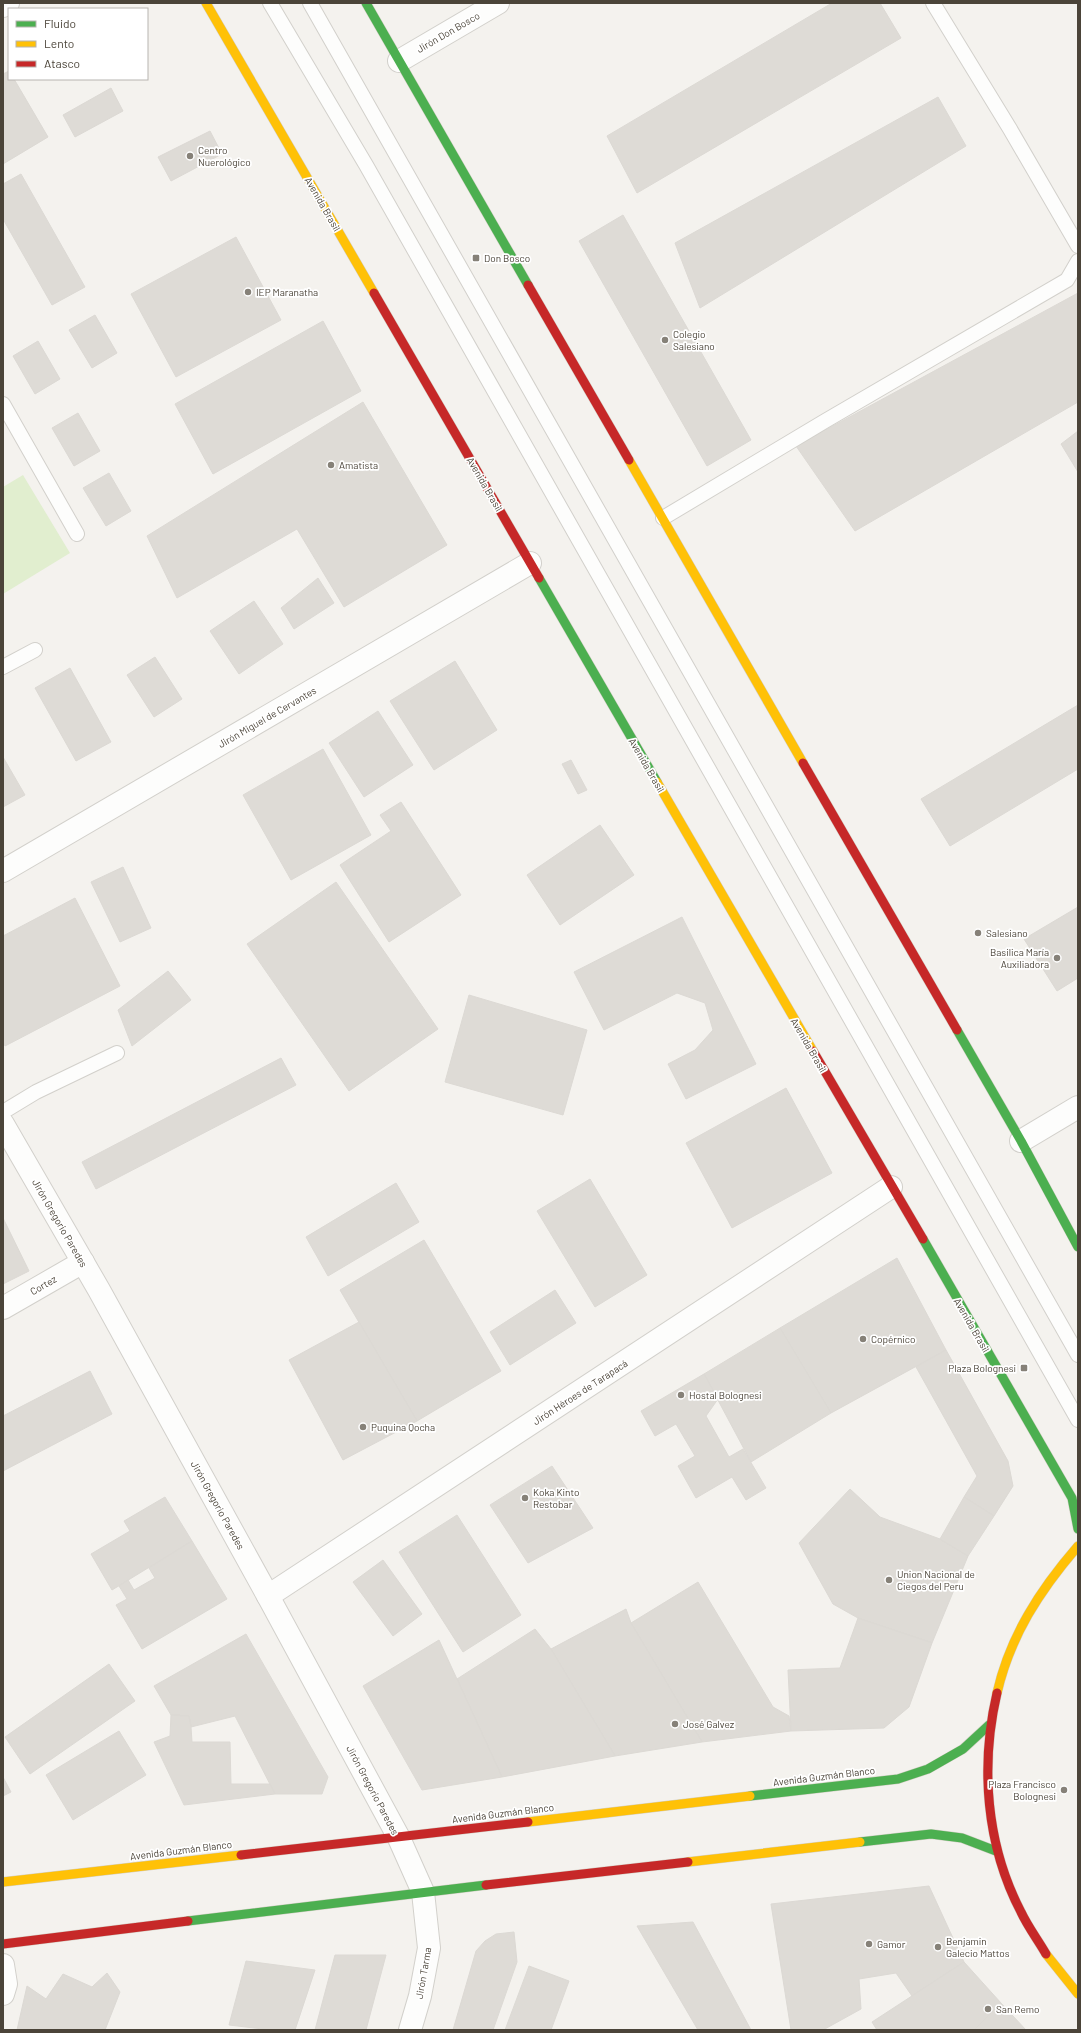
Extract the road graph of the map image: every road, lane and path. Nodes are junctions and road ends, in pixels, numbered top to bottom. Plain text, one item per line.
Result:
1 (8, 3) edge
2 (206, 3) edge
3 (270, 3) edge
4 (310, 3) edge
5 (366, 3) edge
6 (498, 3) edge
7 (933, 3) edge
8 (3, 6) edge
9 (399, 61) junction
10 (1078, 246) edge
11 (1078, 263) edge
12 (3, 404) edge
13 (663, 518) junction
14 (78, 534) dead end
15 (530, 563) junction
16 (35, 650) dead end
17 (3, 667) edge
18 (3, 871) edge
19 (117, 1053) dead end
20 (1078, 1107) edge
21 (3, 1112) edge
22 (3, 1124) edge
23 (1021, 1141) junction
24 (891, 1188) junction
25 (1078, 1246) edge
26 (83, 1262) junction
27 (3, 1308) edge
28 (1078, 1355) edge
29 (1078, 1420) edge
30 (1078, 1529) edge
31 (1078, 1546) edge
32 (268, 1596) junction
33 (989, 1725) junction
34 (398, 1836) junction
35 (996, 1851) junction
36 (3, 1882) edge
37 (423, 1892) junction
38 (3, 1944) edge
39 (3, 1965) edge
40 (3, 1994) edge
41 (1078, 1994) edge
42 (410, 2030) edge

1 - 8 street
2 - 15 main road, Avenida Brasil
3 - 29 lane
4 - 28 lane
5 - 9 main road
6 - 9 street, Jirón Don Bosco
7 - 10 lane
9 - 13 main road
11 - 13 lane
12 - 14 lane
13 - 23 main road
15 - 18 street, Jirón Miguel de Cervantes
15 - 24 main road, Avenida Brasil
16 - 17 lane
19 - 21 lane
20 - 23 street
22 - 26 street, Jirón Gregorio Paredes
23 - 25 main road
24 - 30 main road, Avenida Brasil
24 - 32 street, Jirón Héroes de Tarapacá
26 - 27 street, Cortez
26 - 32 street, Jirón Gregorio Paredes
31 - 33 main road
32 - 34 street, Jirón Gregorio Paredes
33 - 34 main road, Avenida Guzmán Blanco
33 - 35 main road
34 - 36 main road, Avenida Guzmán Blanco
34 - 37 street, Jirón Gregorio Paredes
35 - 37 main road
35 - 41 main road
37 - 38 main road
37 - 42 street, Jirón Tarma
39 - 40 street

